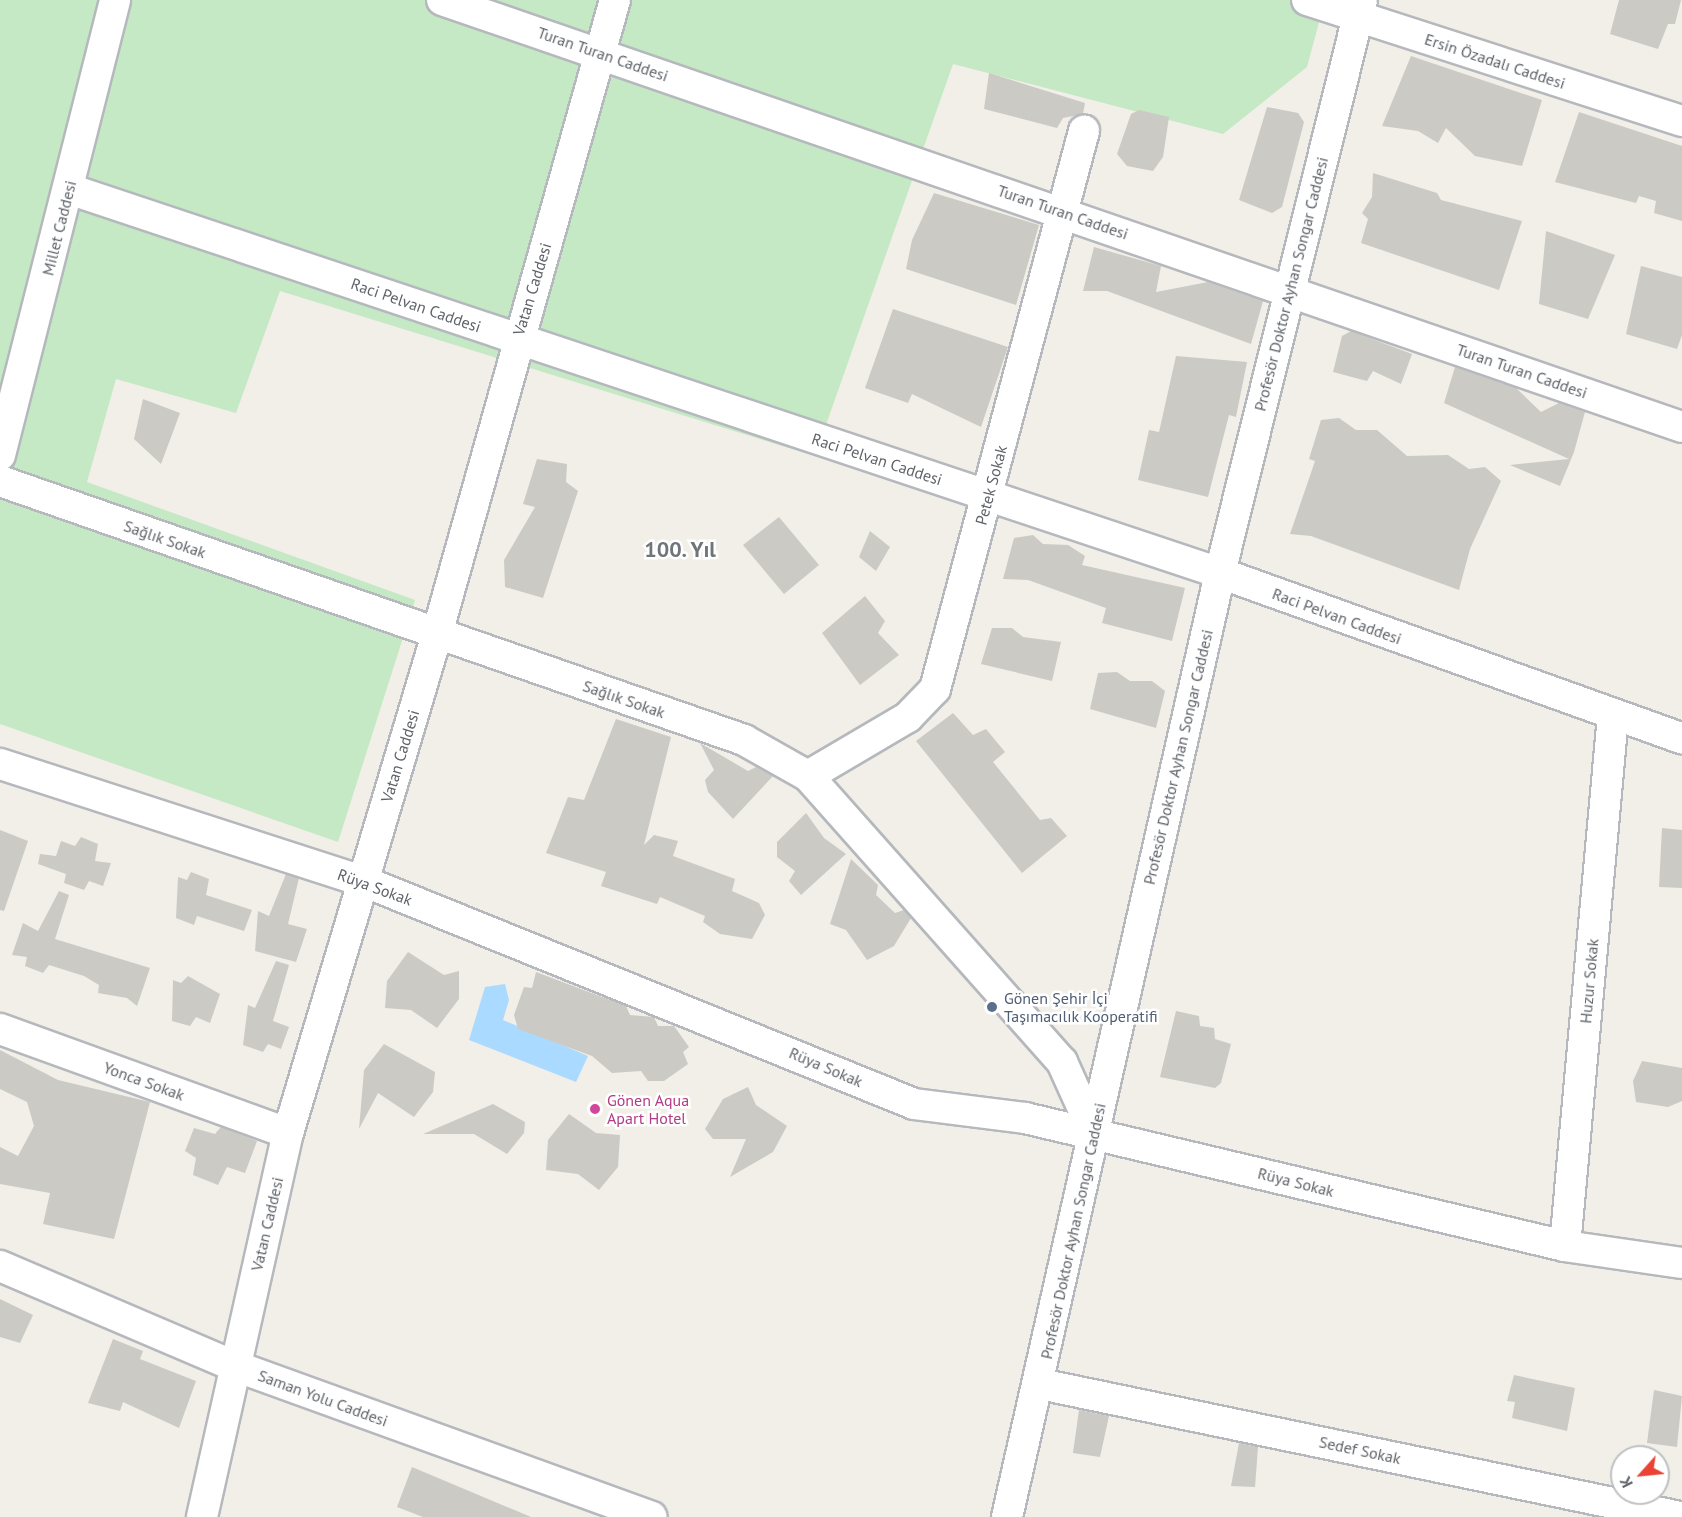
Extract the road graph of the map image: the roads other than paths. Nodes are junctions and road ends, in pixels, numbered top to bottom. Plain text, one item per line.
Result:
1 (115, 0) edge
2 (442, 0) edge
3 (615, 0) edge
4 (1307, 0) edge
5 (1360, 8) edge
6 (602, 54) junction
7 (1682, 121) edge
8 (1084, 131) dead end
9 (69, 189) junction
10 (1063, 212) junction
11 (1290, 290) junction
12 (517, 339) junction
13 (1682, 428) edge
14 (0, 454) edge
15 (0, 481) edge
16 (988, 496) junction
17 (1220, 573) junction
18 (437, 634) junction
19 (1613, 715) junction
20 (1682, 738) edge
21 (0, 764) edge
22 (808, 776) junction
23 (363, 881) junction
24 (0, 1029) edge
25 (288, 1133) junction
26 (1094, 1133) junction
27 (1565, 1246) junction
28 (1682, 1263) edge
29 (0, 1266) edge
30 (235, 1366) junction
31 (1040, 1384) junction
32 (202, 1517) edge
33 (652, 1517) edge
34 (1007, 1517) edge
35 (1680, 1517) edge

1 - 9 street, Millet Caddesi
2 - 6 street, Turan Turan Caddesi
3 - 6 street, Vatan Caddesi
4 - 5 street, Ersin Özadalı Caddesi
5 - 7 street, Ersin Özadalı Caddesi
5 - 11 street, Profesör Doktor Ayhan Songar Caddesi
6 - 10 street, Turan Turan Caddesi
6 - 12 street, Vatan Caddesi
8 - 10 street, Petek Sokak
9 - 12 street, Raci Pelvan Caddesi
9 - 14 street, Millet Caddesi
10 - 11 street, Turan Turan Caddesi
10 - 16 street, Petek Sokak
11 - 13 street, Turan Turan Caddesi
11 - 17 street, Profesör Doktor Ayhan Songar Caddesi
12 - 16 street, Raci Pelvan Caddesi
12 - 18 street, Vatan Caddesi
15 - 18 street, Sağlık Sokak
16 - 17 street, Raci Pelvan Caddesi
16 - 22 street, Petek Sokak
17 - 19 street, Raci Pelvan Caddesi
17 - 26 street, Profesör Doktor Ayhan Songar Caddesi
18 - 22 street, Sağlık Sokak
18 - 23 street, Vatan Caddesi
19 - 20 street, Raci Pelvan Caddesi
19 - 27 street, Huzur Sokak
21 - 23 street, Rüya Sokak
22 - 26 street, Sağlık Sokak
23 - 25 street, Vatan Caddesi
23 - 26 street, Rüya Sokak
24 - 25 street, Yonca Sokak
25 - 30 street, Vatan Caddesi
26 - 27 street, Rüya Sokak
26 - 31 street, Profesör Doktor Ayhan Songar Caddesi
27 - 28 street, Rüya Sokak
29 - 30 street, Saman Yolu Caddesi
30 - 32 street, Vatan Caddesi
30 - 33 street, Saman Yolu Caddesi
31 - 34 street, Profesör Doktor Ayhan Songar Caddesi
31 - 35 street, Sedef Sokak

